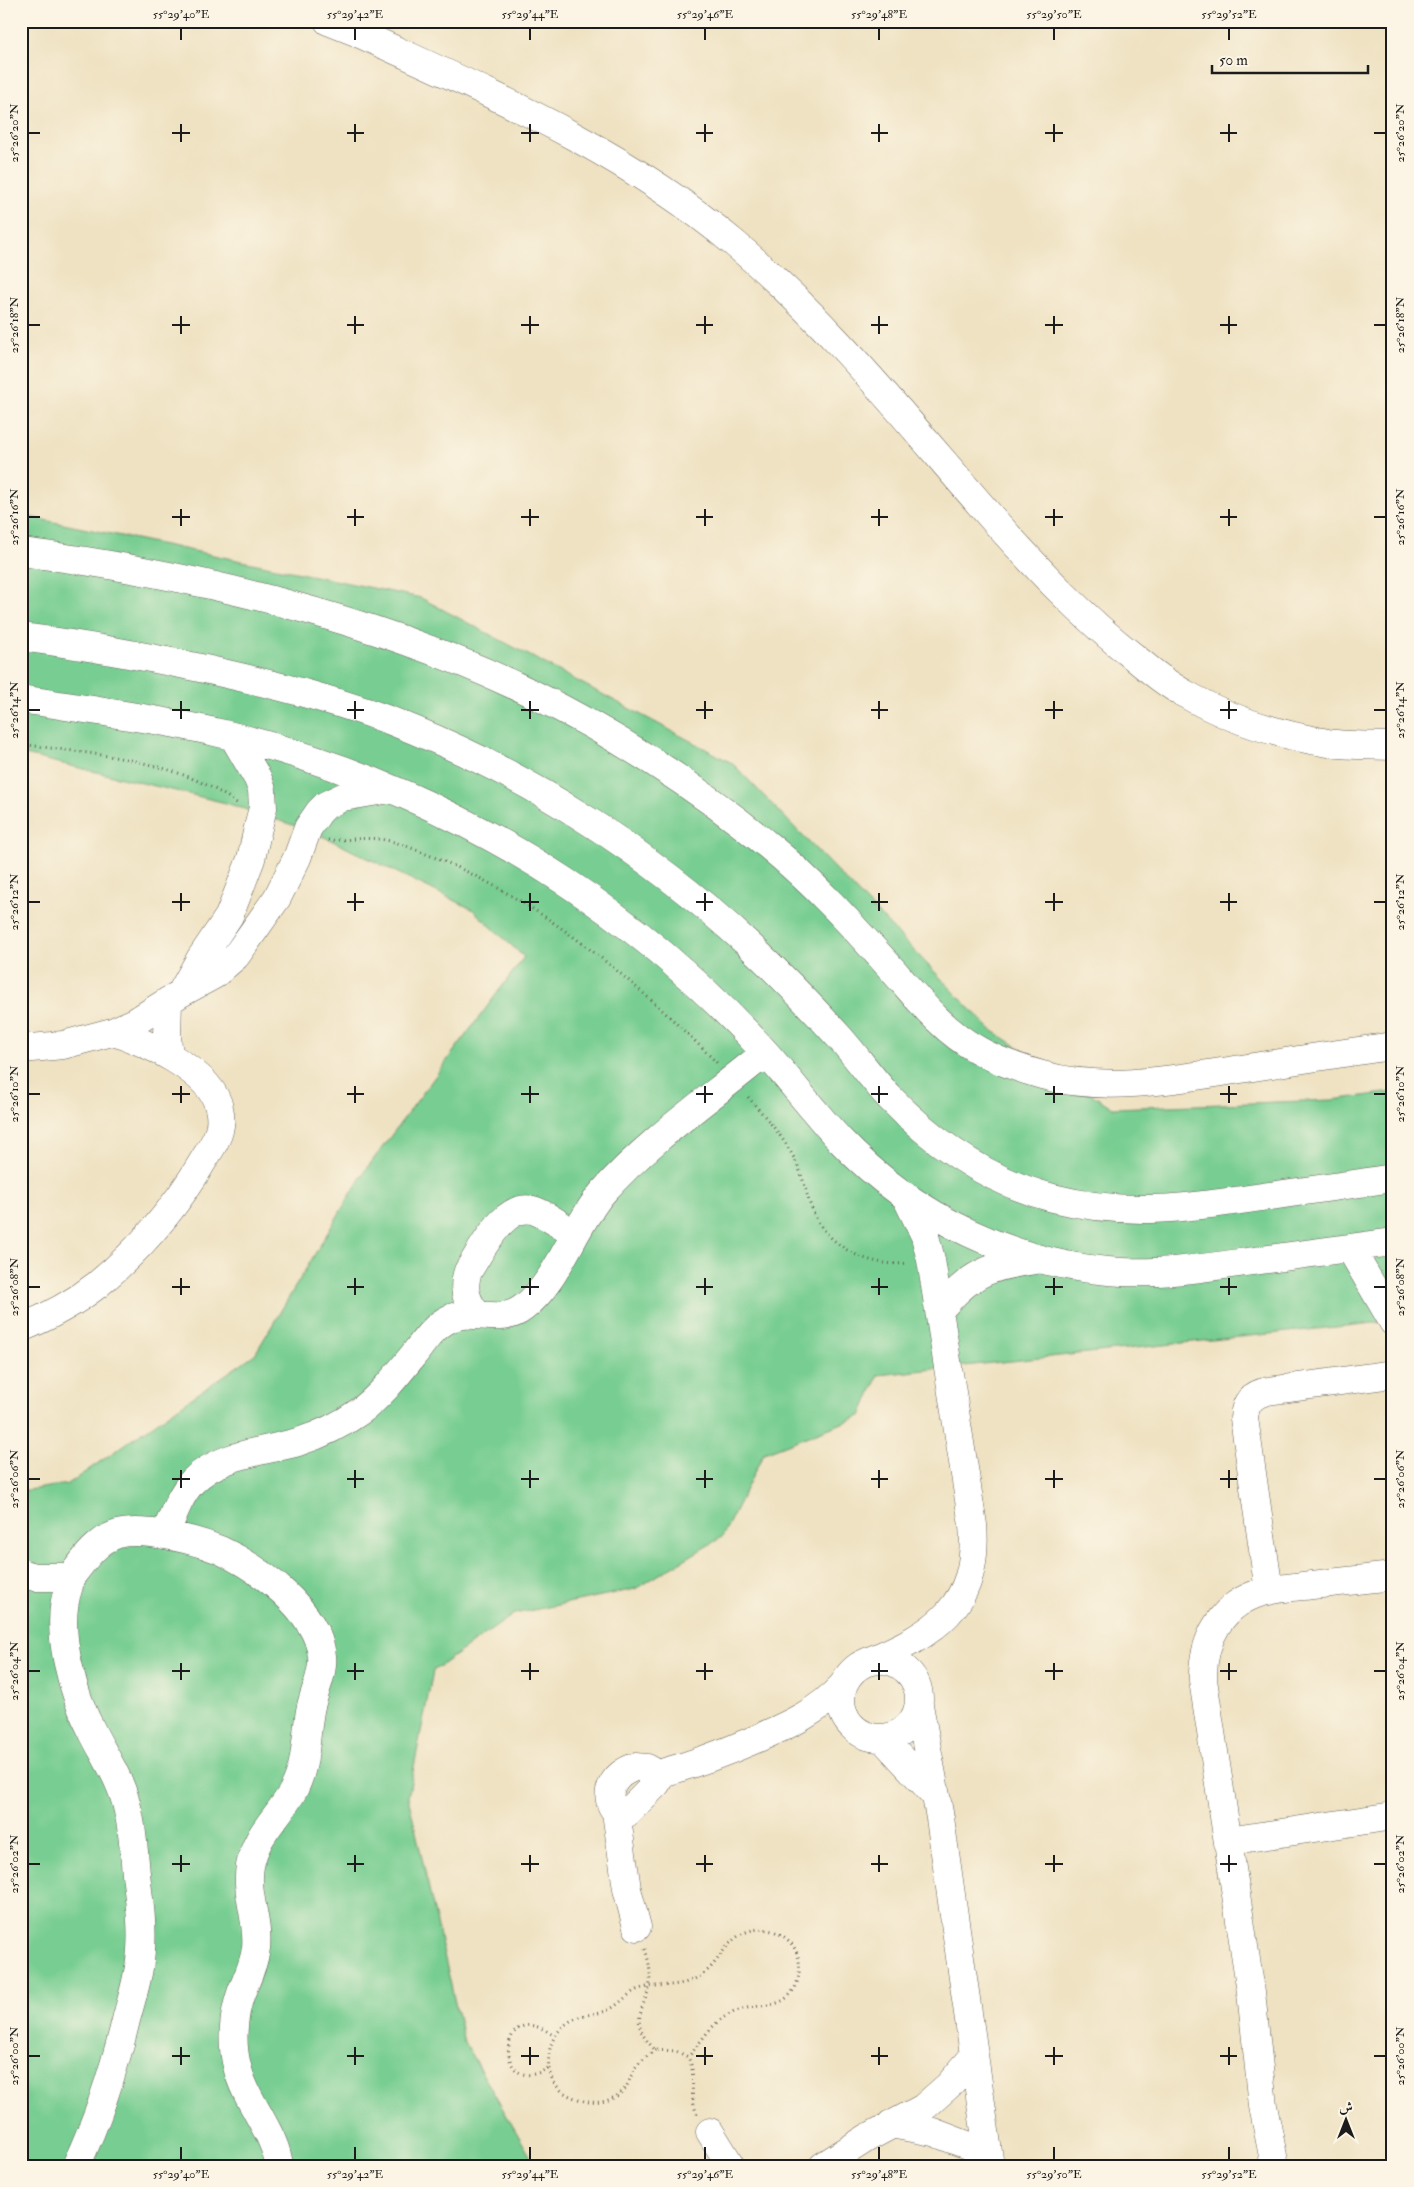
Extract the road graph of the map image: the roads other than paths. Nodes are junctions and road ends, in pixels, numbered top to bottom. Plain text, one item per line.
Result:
1 (328, 21) edge
2 (21, 552) edge
3 (21, 637) edge
4 (21, 699) edge
5 (233, 736) junction
6 (1393, 746) edge
7 (390, 789) junction
8 (174, 997) junction
9 (112, 1032) junction
10 (1393, 1046) edge
11 (21, 1049) edge
12 (765, 1052) junction
13 (169, 1055) junction
14 (1393, 1178) edge
15 (907, 1199) junction
16 (574, 1234) junction
17 (1393, 1242) edge
18 (1350, 1248) junction
19 (1040, 1259) junction
20 (939, 1311) junction
21 (478, 1315) junction
22 (1393, 1322) edge
23 (21, 1328) edge
24 (1393, 1374) edge
25 (165, 1535) junction
26 (21, 1573) edge
27 (1393, 1576) edge
28 (68, 1581) junction
29 (1269, 1591) junction
30 (931, 1630) junction
31 (868, 1662) junction
32 (842, 1686) junction
33 (918, 1696) junction
34 (798, 1721) junction
35 (850, 1726) junction
36 (882, 1739) junction
37 (936, 1796) junction
38 (1393, 1816) edge
39 (1228, 1841) junction
40 (637, 1927) road end
41 (974, 2056) junction
42 (891, 2124) junction
43 (710, 2132) road end
44 (989, 2160) edge
45 (76, 2166) edge
46 (279, 2166) edge
47 (731, 2166) edge
48 (823, 2166) edge
49 (1275, 2166) edge

1 - 6 street
2 - 10 street
3 - 14 street
4 - 5 street
5 - 7 street
5 - 8 street
7 - 8 street
7 - 12 street
8 - 9 street
8 - 13 street
9 - 11 street
9 - 13 street
12 - 15 street
12 - 16 street
13 - 23 street
15 - 19 street
15 - 20 street
16 - 21 street
16 - 21 street
17 - 18 street
18 - 19 street
18 - 22 street
19 - 20 street
20 - 30 street
21 - 25 street
24 - 29 street
25 - 28 street
25 - 46 street
26 - 28 street
27 - 29 street
28 - 45 street
29 - 39 street
30 - 31 street
30 - 33 street
31 - 32 street
31 - 33 street
32 - 34 street
32 - 35 street
33 - 36 street
33 - 37 street
34 - 35 street
34 - 40 street
35 - 36 street
36 - 37 street
37 - 41 street
38 - 39 street
39 - 49 street
41 - 42 street
41 - 44 street
42 - 44 street
42 - 48 street
43 - 47 street

